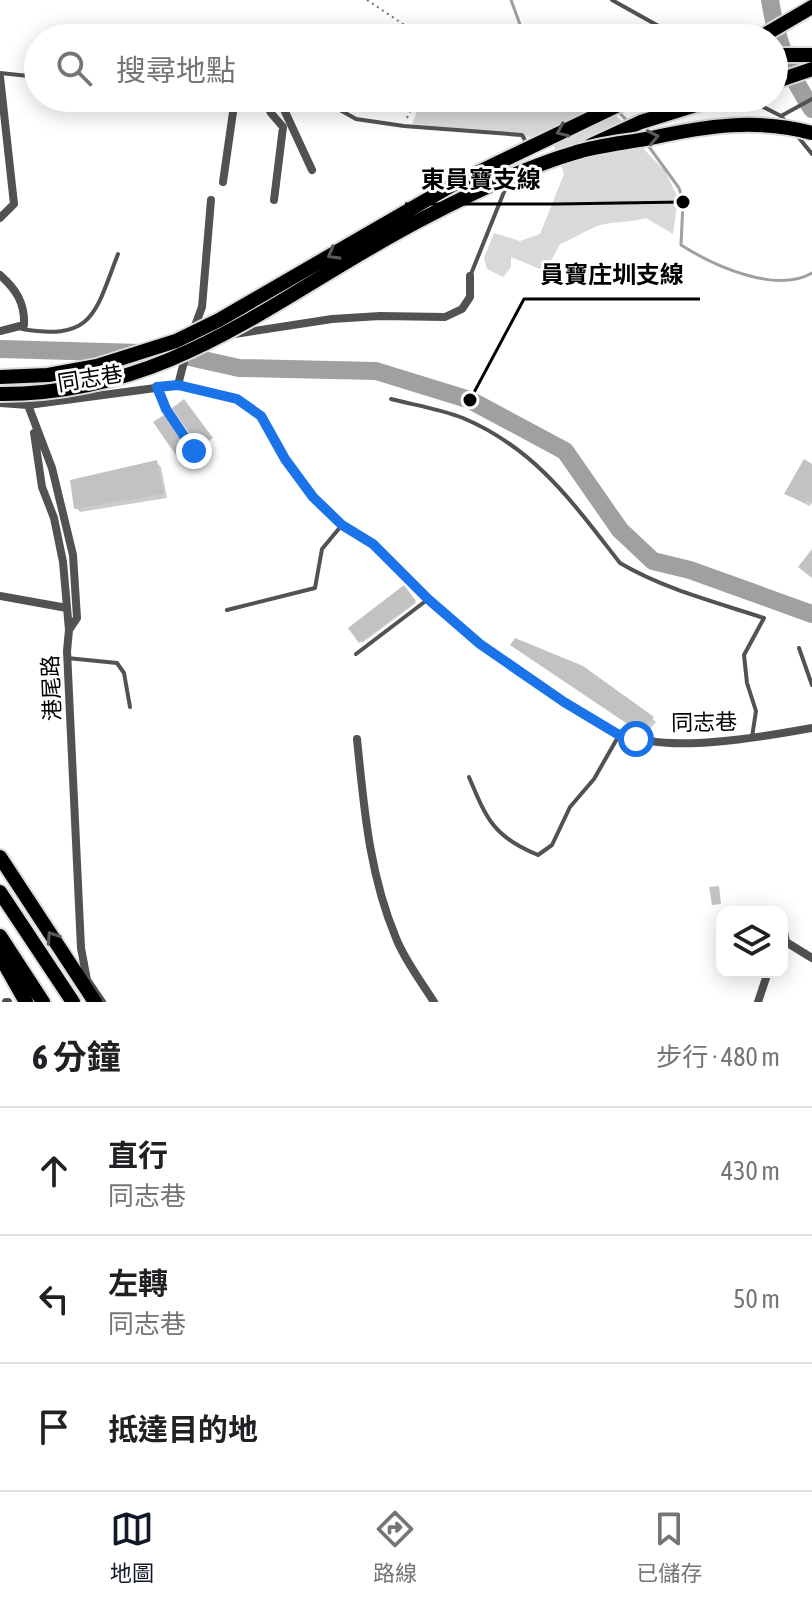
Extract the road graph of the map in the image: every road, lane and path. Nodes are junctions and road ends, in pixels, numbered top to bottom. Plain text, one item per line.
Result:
1 (367, 0) edge
2 (612, 0) edge
3 (812, 7) edge
4 (400, 24) edge
5 (655, 24) edge
6 (783, 24) edge
7 (788, 55) edge
8 (812, 55) edge
9 (812, 69) edge
10 (0, 75) edge
11 (24, 76) edge
12 (788, 77) edge
13 (812, 99) edge
14 (231, 112) edge
15 (271, 112) edge
16 (285, 112) edge
17 (344, 112) edge
18 (410, 112) edge
19 (604, 112) edge
20 (673, 112) edge
21 (773, 112) edge
22 (788, 112) edge
23 (788, 112) edge
24 (781, 116) junction
25 (404, 126) junction
26 (812, 133) edge
27 (576, 152) junction
28 (812, 154) edge
29 (312, 170) dead end
30 (223, 182) dead end
31 (211, 200) dead end
32 (274, 200) dead end
33 (0, 218) edge
34 (118, 254) dead end
35 (0, 275) edge
36 (470, 276) joint
37 (20, 328) junction
38 (0, 331) edge
39 (191, 338) junction
40 (0, 377) edge
41 (178, 385) junction
42 (157, 387) junction
43 (0, 394) edge
44 (391, 399) dead end
45 (0, 404) edge
46 (28, 405) junction
47 (194, 451) dead end
48 (342, 525) junction
49 (0, 596) edge
50 (428, 599) junction
51 (67, 608) junction
52 (227, 610) dead end
53 (69, 630) junction
54 (799, 648) dead end
55 (356, 654) dead end
56 (67, 658) junction
57 (812, 685) edge
58 (130, 707) dead end
59 (812, 728) edge
60 (619, 735) junction
61 (357, 739) dead end
62 (752, 739) junction
63 (469, 777) dead end
64 (0, 857) edge
65 (0, 892) edge
66 (0, 936) edge
67 (788, 945) edge
68 (0, 956) edge
69 (812, 958) edge
70 (766, 978) edge
71 (26, 1002) edge
72 (43, 1002) edge
73 (73, 1002) edge
74 (95, 1002) edge
75 (102, 1002) edge
76 (434, 1002) edge
77 (758, 1002) edge

1 - 4 path
2 - 5 lane
3 - 6 highway
7 - 8 highway
9 - 12 highway
10 - 11 lane
10 - 33 street
13 - 22 lane
14 - 30 street
15 - 32 street
16 - 29 street
17 - 25 lane
18 - 25 path
19 -> 40 highway, bridge
20 - 27 highway, bridge
21 - 24 lane
23 - 24 lane
24 - 28 lane
25 - 36 lane
27 -> 26 highway, bridge
27 - 43 highway, bridge
31 - 39 street
34 - 37 lane
35 - 37 street
36 - 39 street
37 - 38 street
39 - 41 street
41 - 42 street, 同志巷
41 - 48 street, 同志巷
42 - 46 street, 同志巷
42 - 47 lane, 同志巷
44 - 62 lane
45 - 46 street
46 - 51 street
46 - 53 street, 港尾路
48 - 50 street, 同志巷
48 - 52 lane
49 - 51 street
50 - 55 lane
50 - 60 street, 同志巷
51 - 53 street
53 - 56 street, 港尾路
54 - 57 lane
56 - 58 lane
56 - 75 street, 港尾路
59 - 62 street, 同志巷
60 - 62 street, 同志巷
60 - 63 lane
61 - 76 street
74 -> 64 highway
65 - 73 highway
66 - 72 highway
67 - 69 street
68 - 71 highway
70 - 77 street

